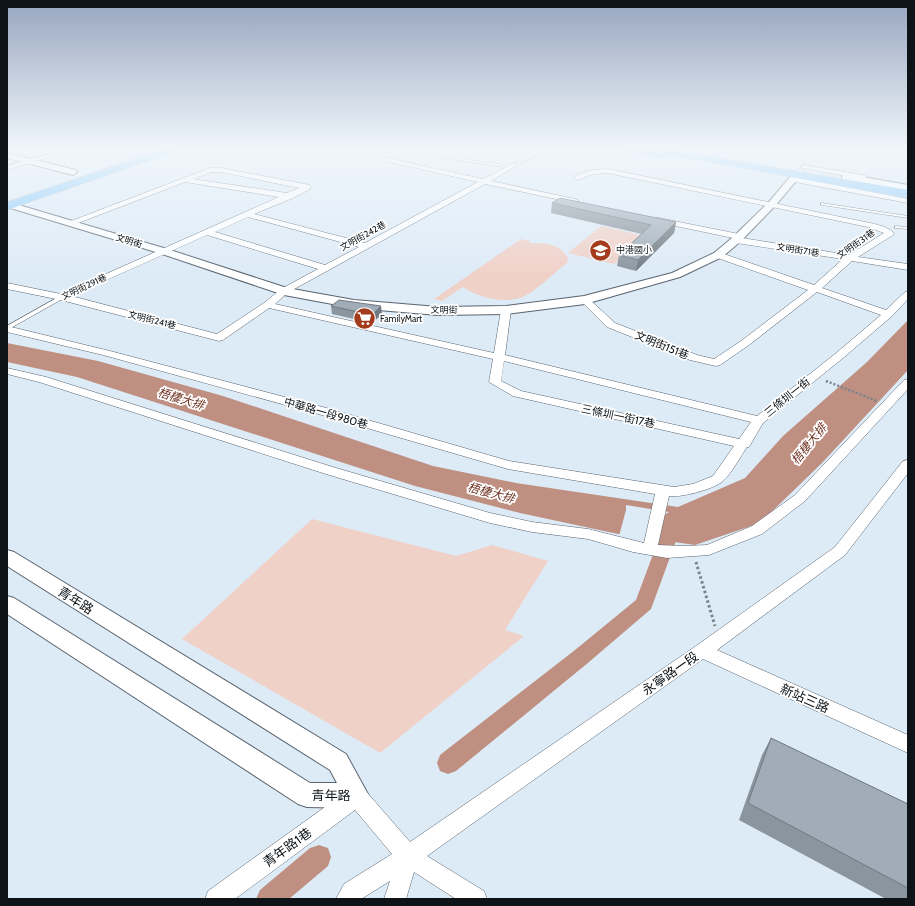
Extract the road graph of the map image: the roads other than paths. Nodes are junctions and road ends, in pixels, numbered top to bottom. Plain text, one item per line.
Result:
1 (31, 191) edge
2 (51, 191) edge
3 (156, 191) edge
4 (259, 191) edge
5 (299, 191) edge
6 (467, 191) edge
7 (529, 191) edge
8 (709, 191) edge
9 (783, 191) edge
10 (868, 191) edge
11 (882, 191) edge
12 (894, 191) edge
13 (908, 194) edge
14 (290, 196) junction
15 (908, 198) edge
16 (908, 202) edge
17 (8, 203) edge
18 (585, 203) edge
19 (772, 204) junction
20 (822, 204) dead end
21 (247, 214) junction
22 (908, 217) edge
23 (654, 218) edge
24 (70, 223) junction
25 (897, 227) dead end
26 (908, 228) edge
27 (207, 232) junction
28 (737, 239) junction
29 (366, 246) junction
30 (163, 252) junction
31 (718, 256) junction
32 (850, 258) junction
33 (908, 267) edge
34 (326, 268) junction
35 (7, 286) edge
36 (815, 289) junction
37 (284, 291) junction
38 (908, 294) edge
39 (62, 297) junction
40 (585, 300) junction
41 (267, 305) junction
42 (506, 310) junction
43 (888, 314) junction
44 (7, 329) edge
45 (745, 344) joint
46 (499, 357) junction
47 (7, 372) edge
48 (906, 387) edge
49 (759, 420) junction
50 (744, 444) junction
51 (908, 464) edge
52 (646, 488) joint
53 (663, 491) junction
54 (650, 549) junction
55 (7, 557) edge
56 (7, 604) edge
57 (702, 652) junction
58 (908, 744) edge
59 (357, 796) junction
60 (408, 856) junction
61 (216, 899) edge
62 (346, 899) edge
63 (395, 899) edge
64 (476, 899) edge

1 - 17 main road
2 - 17 main road
3 - 24 street
4 - 14 street
5 - 14 street, 文明街291巷
6 - 29 street, 文明街242巷
7 - 18 street
8 - 19 street
9 - 19 street, 文明街
10 - 16 street
11 - 15 street
12 - 13 main road
14 - 21 street, 文明街291巷
17 - 24 street, 文明街
19 - 28 street, 文明街
19 - 32 street, 文明街31巷
20 - 22 lane
21 - 27 street, 文明街291巷
21 - 29 street
23 - 28 street, 文明街71巷
24 - 30 street, 文明街
25 - 26 lane
27 - 30 street, 文明街291巷
27 - 34 street
28 - 31 street, 文明街
28 - 32 street, 文明街71巷
29 - 34 street, 文明街242巷
30 - 37 street, 文明街
30 - 39 street, 文明街291巷
31 - 36 street
31 - 40 street, 文明街
32 - 33 street, 文明街71巷
32 - 36 street, 文明街31巷
34 - 37 street, 文明街242巷
35 - 39 street, 文明街241巷
36 - 43 street
36 - 45 street, 文明街31巷
37 - 41 street, 文明街241巷
37 - 42 street, 文明街
38 - 43 street, 三條圳一街
39 - 41 street, 文明街241巷
39 - 44 lane, 文明街291巷
40 - 42 street, 文明街
40 - 45 street, 文明街151巷
41 - 46 street
42 - 46 street
43 - 49 street, 三條圳一街
44 - 52 street, 中華路一段980巷
46 - 49 street
46 - 50 street, 三條圳一街17巷
47 - 54 street
48 - 54 street
49 - 50 street, 三條圳一街
50 - 53 street, 三條圳一街
51 - 57 street, 永寧路一段
52 - 53 street, 三條圳一街
53 - 54 street
55 - 59 street, 青年路
56 - 59 street, 青年路
57 - 58 street, 新站三路
57 - 60 street, 永寧路一段
59 - 60 street
59 - 61 street, 青年路1巷
60 - 62 street, 永寧路一段
60 - 63 street
60 - 64 street

